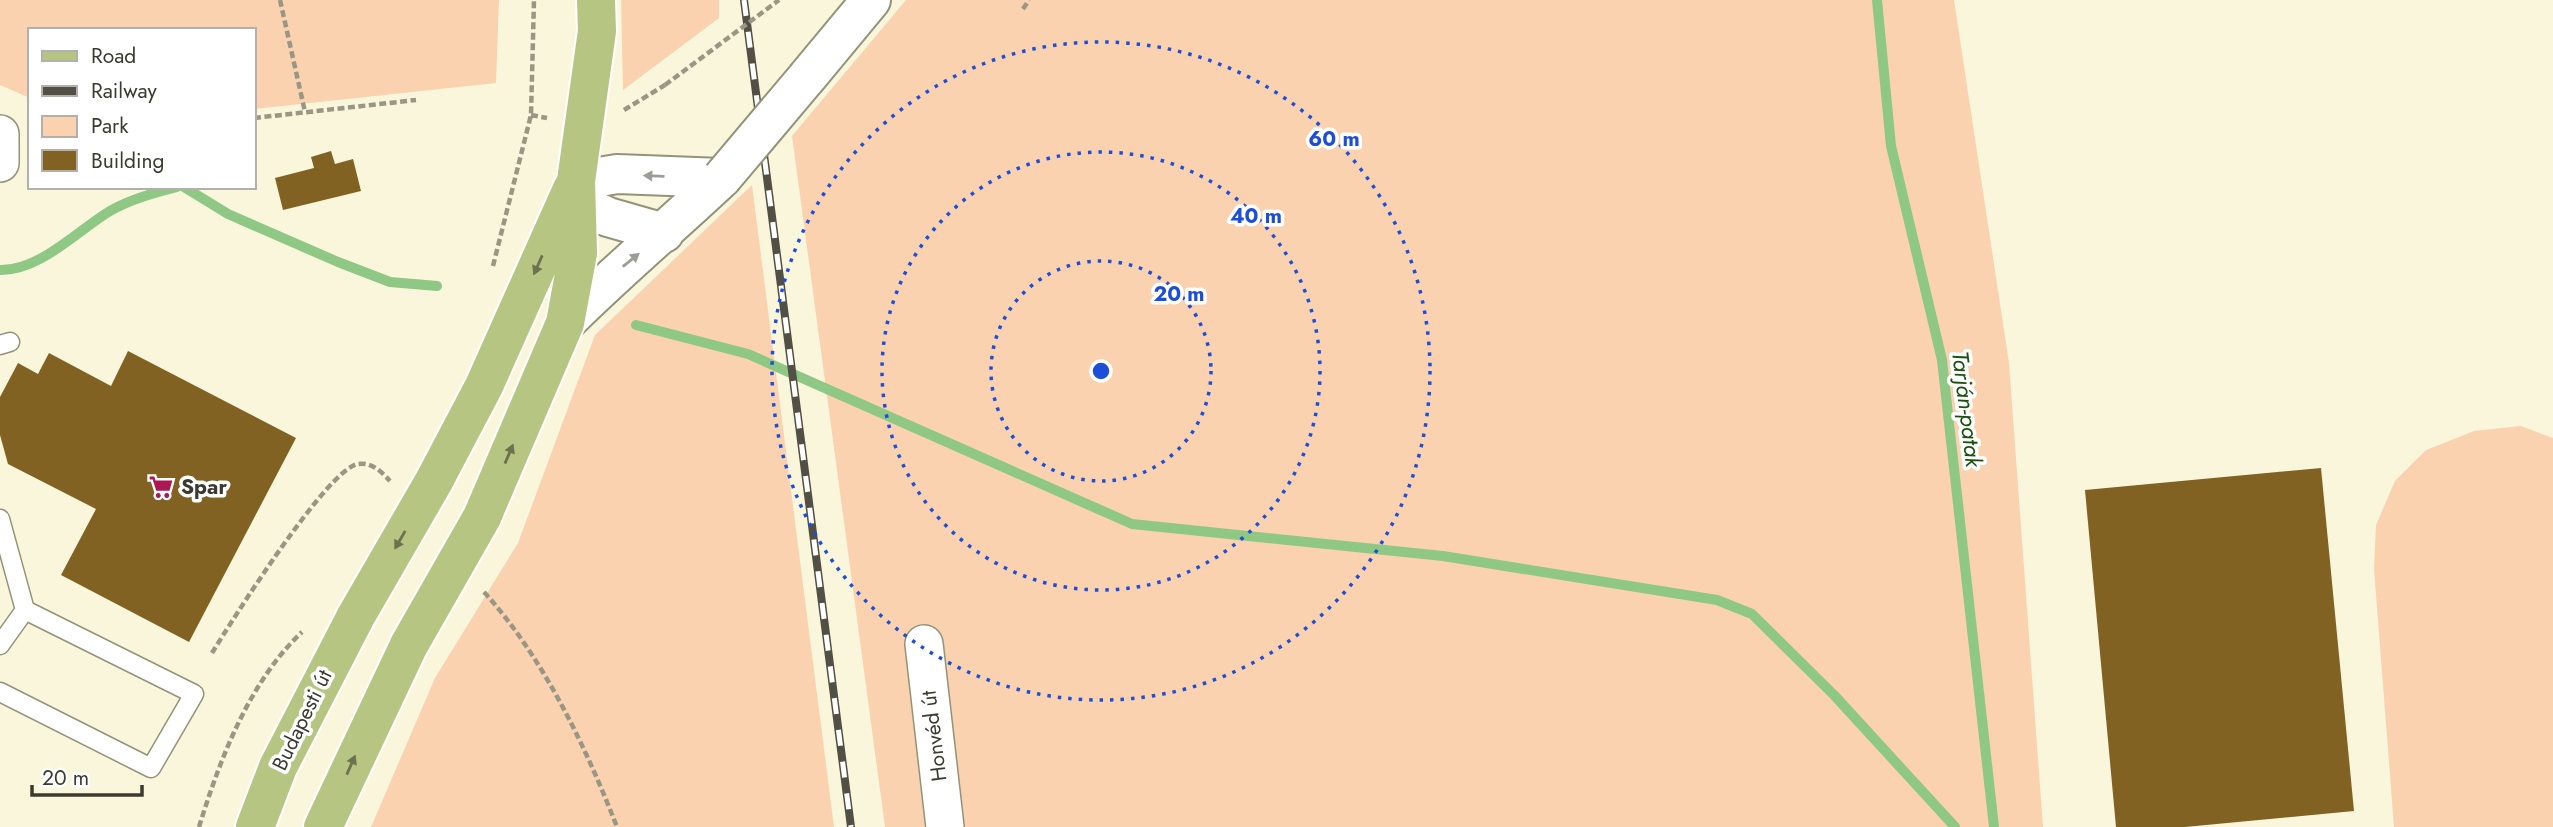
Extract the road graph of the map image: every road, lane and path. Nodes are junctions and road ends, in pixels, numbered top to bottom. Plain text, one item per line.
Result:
1 (280, 0) edge
2 (534, 0) edge
3 (596, 0) edge
4 (779, 0) edge
5 (871, 0) edge
6 (1029, 0) edge
7 (1023, 9) dead end
8 (665, 85) dead end
9 (416, 100) dead end
10 (305, 112) junction
11 (531, 115) dead end
12 (256, 118) edge
13 (0, 134) edge
14 (0, 163) edge
15 (722, 178) junction
16 (576, 181) junction
17 (664, 233) junction
18 (565, 323) junction
19 (0, 519) edge
20 (25, 610) junction
21 (304, 630) dead end
22 (924, 644) dead end
23 (0, 645) edge
24 (0, 692) edge
25 (199, 827) edge
26 (255, 827) edge
27 (323, 827) edge
28 (945, 827) edge

1 - 10 path
2 - 11 path
3 - 16 main road
4 - 8 path, bridge
5 - 15 main road, bridge
6 - 7 path
9 - 10 path
10 - 12 path
13 - 14 street
15 -> 16 main road
15 - 17 main road
16 - 17 main road
16 - 18 main road
16 -> 26 main road, Budapesti út, bridge
18 -> 17 main road
27 -> 18 main road, bridge
19 - 20 lane
20 - 23 lane
20 - 24 lane
21 - 25 path
22 - 28 street, Honvéd út

